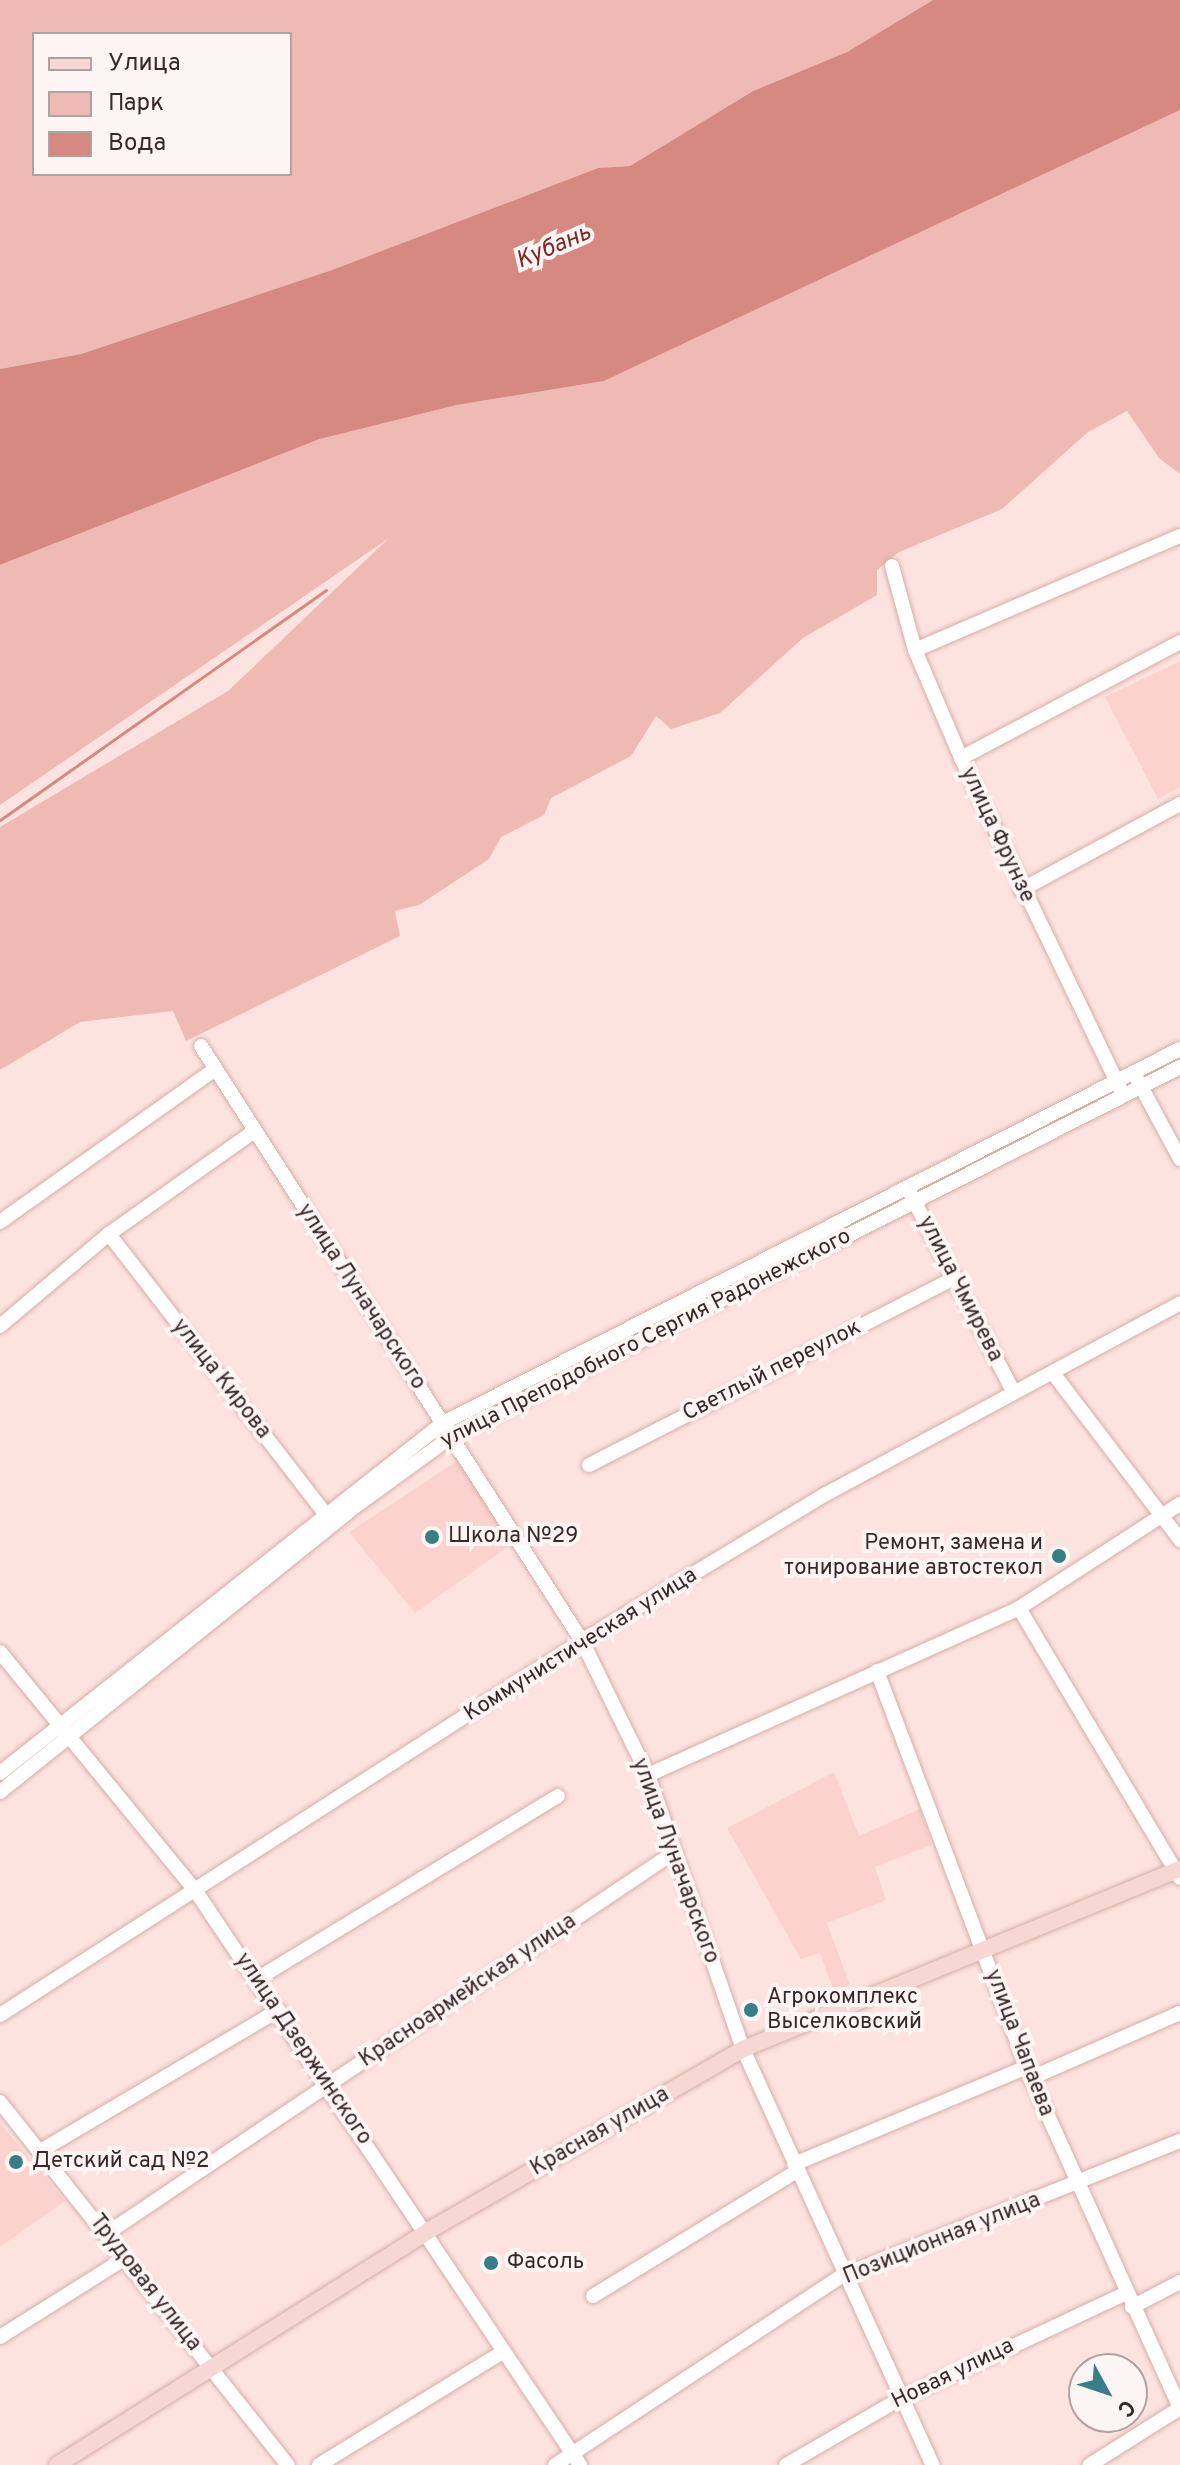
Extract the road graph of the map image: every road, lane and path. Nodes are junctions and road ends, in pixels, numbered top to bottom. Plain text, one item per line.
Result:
1 (1180, 536) edge
2 (892, 566) dead end
3 (1180, 642) edge
4 (915, 650) junction
5 (961, 758) junction
6 (1180, 804) edge
7 (1021, 890) junction
8 (201, 1046) dead end
9 (1180, 1049) edge
10 (1180, 1067) edge
11 (215, 1069) junction
12 (1134, 1073) junction
13 (1141, 1087) junction
14 (1120, 1088) junction
15 (253, 1132) junction
16 (1179, 1156) edge
17 (911, 1194) junction
18 (0, 1222) edge
19 (109, 1234) junction
20 (956, 1277) junction
21 (1180, 1303) edge
22 (0, 1326) edge
23 (1053, 1373) junction
24 (1013, 1391) junction
25 (443, 1423) junction
26 (451, 1437) junction
27 (589, 1465) dead end
28 (1180, 1504) edge
29 (1162, 1516) junction
30 (328, 1518) junction
31 (1180, 1540) edge
32 (1019, 1608) junction
33 (582, 1641) junction
34 (0, 1652) edge
35 (877, 1671) junction
36 (61, 1731) junction
37 (0, 1773) edge
38 (648, 1775) junction
39 (0, 1792) edge
40 (558, 1796) dead end
41 (670, 1855) junction
42 (1179, 1873) edge
43 (197, 1893) junction
44 (984, 1954) junction
45 (257, 1979) junction
46 (279, 2010) junction
47 (1180, 2013) edge
48 (0, 2015) edge
49 (743, 2049) junction
50 (1029, 2073) junction
51 (327, 2086) junction
52 (0, 2102) edge
53 (1180, 2141) edge
54 (42, 2150) junction
55 (795, 2167) junction
56 (1077, 2186) junction
57 (428, 2231) junction
58 (106, 2234) junction
59 (124, 2259) junction
60 (842, 2276) junction
61 (1180, 2282) edge
62 (593, 2296) dead end
63 (1129, 2300) junction
64 (0, 2337) edge
65 (504, 2351) junction
66 (212, 2368) junction
67 (900, 2399) junction
68 (1180, 2408) edge
69 (576, 2460) edge
70 (57, 2465) edge
71 (288, 2465) edge
72 (319, 2465) edge
73 (555, 2465) edge
74 (786, 2465) edge
75 (933, 2465) edge
76 (1090, 2465) edge

1 - 4 street
2 - 4 street, улица Фрунзе
3 - 5 street
4 - 5 street, улица Фрунзе
5 - 7 street, улица Фрунзе
6 - 7 street
7 - 14 street, улица Фрунзе
8 - 11 street, улица Луначарского
9 - 12 street, улица Преподобного Сергия Радонежского
10 - 13 street, улица Преподобного Сергия Радонежского
11 - 15 street, улица Луначарского
11 - 18 street
12 - 13 street
12 - 14 street, улица Преподобного Сергия Радонежского
13 - 14 street, улица Преподобного Сергия Радонежского
13 - 16 street
14 - 17 street, улица Преподобного Сергия Радонежского
15 - 19 street
15 - 25 street, улица Луначарского
17 - 20 street, улица Чмирева
17 - 25 street, улица Преподобного Сергия Радонежского
17 - 26 street, улица Преподобного Сергия Радонежского
19 - 22 street
19 - 30 street, улица Кирова
20 - 24 street, улица Чмирева
20 - 27 street, Светлый переулок
21 - 23 street, Коммунистическая улица
23 - 24 street, Коммунистическая улица
23 - 29 street
24 - 33 street, Коммунистическая улица
25 - 26 street, улица Луначарского
25 - 30 street, улица Преподобного Сергия Радонежского
26 - 30 street, улица Преподобного Сергия Радонежского
26 - 33 street, улица Луначарского
28 - 29 street
29 - 31 street
29 - 32 street
30 - 36 street, улица Преподобного Сергия Радонежского
32 - 35 street
32 - 42 street
33 - 38 street, улица Луначарского
33 - 43 street, Коммунистическая улица
34 - 36 street, улица Дзержинского
35 - 38 street
35 - 44 street, улица Чапаева
36 - 37 street, улица Преподобного Сергия Радонежского
36 - 39 street, улица Преподобного Сергия Радонежского
36 - 43 street, улица Дзержинского
38 - 41 street, улица Луначарского
40 - 45 street
41 - 49 street, улица Луначарского
41 - 51 street, Красноармейская улица
42 - 44 main road, Красная улица
43 - 45 street, улица Дзержинского
43 - 48 street, Коммунистическая улица
44 - 49 main road, Красная улица
44 - 50 street, улица Чапаева
45 - 46 street, улица Дзержинского
46 - 51 street, улица Дзержинского
46 - 54 street
47 - 50 street
49 - 55 street, улица Луначарского
49 - 57 main road, Красная улица
50 - 55 street
50 - 56 street, улица Чапаева
51 - 57 street, улица Дзержинского
51 - 58 street, Красноармейская улица
52 - 54 street, Трудовая улица
53 - 56 street, Позиционная улица
54 - 58 street, Трудовая улица
55 - 60 street, улица Луначарского
55 - 62 street
56 - 60 street, Позиционная улица
56 - 63 street, улица Чапаева
57 - 65 street, улица Дзержинского
57 - 66 main road, Красная улица
58 - 59 street, Трудовая улица
59 - 64 street
59 - 66 street, Трудовая улица
60 - 67 street, улица Луначарского
60 - 69 street, Позиционная улица
61 - 63 street, Новая улица
63 - 67 street, Новая улица
63 - 68 street, улица Чапаева
65 - 69 street, улица Дзержинского
65 - 72 street
66 - 70 main road, Красная улица
66 - 71 street, Трудовая улица
67 - 74 street, Новая улица
67 - 75 street, улица Луначарского
68 - 76 street
69 - 73 street, Позиционная улица

